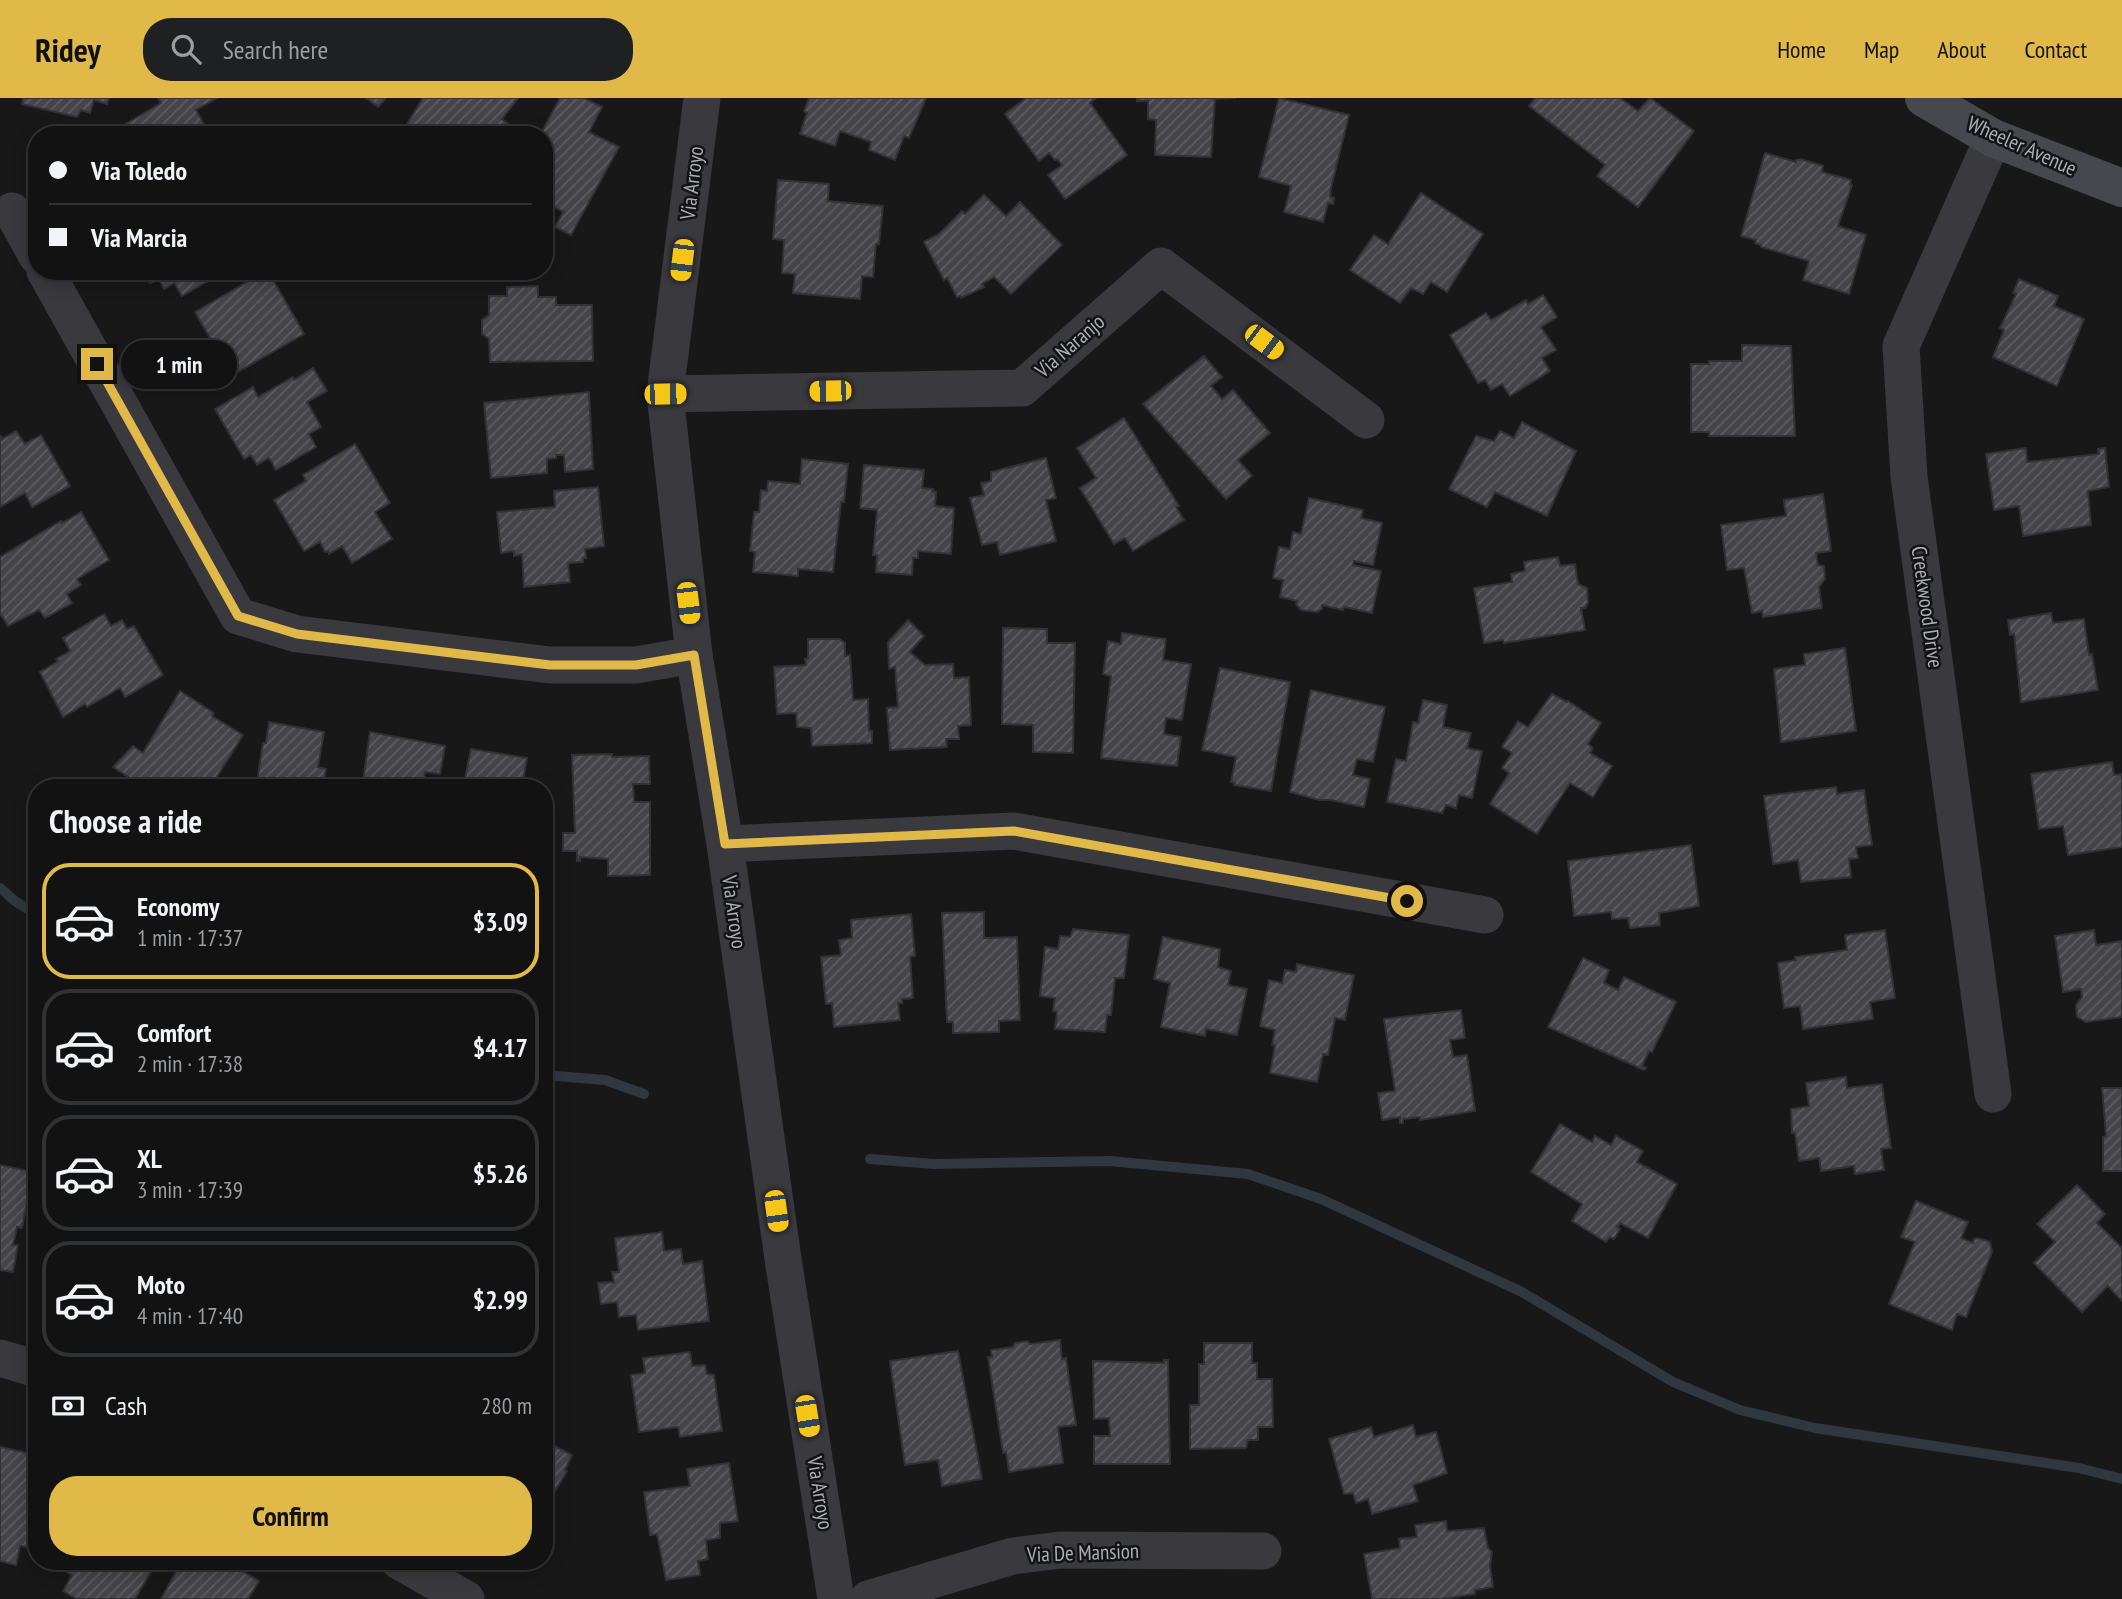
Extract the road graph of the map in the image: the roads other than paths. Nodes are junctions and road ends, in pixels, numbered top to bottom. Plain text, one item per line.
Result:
1 (702, 98) edge
2 (1924, 98) edge
3 (1993, 138) junction
4 (2122, 188) edge
5 (12, 211) dead end
6 (28, 240) edge
7 (50, 280) edge
8 (665, 394) junction
9 (1366, 419) dead end
10 (694, 655) junction
11 (725, 844) junction
12 (1485, 915) dead end
13 (1993, 1094) dead end
14 (0, 1358) edge
15 (28, 1366) edge
16 (1263, 1551) dead end
17 (415, 1570) edge
18 (466, 1599) edge
19 (836, 1599) edge
20 (868, 1599) edge

1 - 8 street, Via Arroyo
2 - 3 main road, Wheeler Avenue
3 - 4 main road, Wheeler Avenue
3 - 13 street, Creekwood Drive
5 - 6 street
7 - 10 street
8 - 9 street, Via Naranjo
8 - 10 street, Via Arroyo
10 - 11 street, Via Arroyo
11 - 12 street
11 - 19 street, Via Arroyo
14 - 15 street
16 - 20 street, Via De Mansion
17 - 18 street

